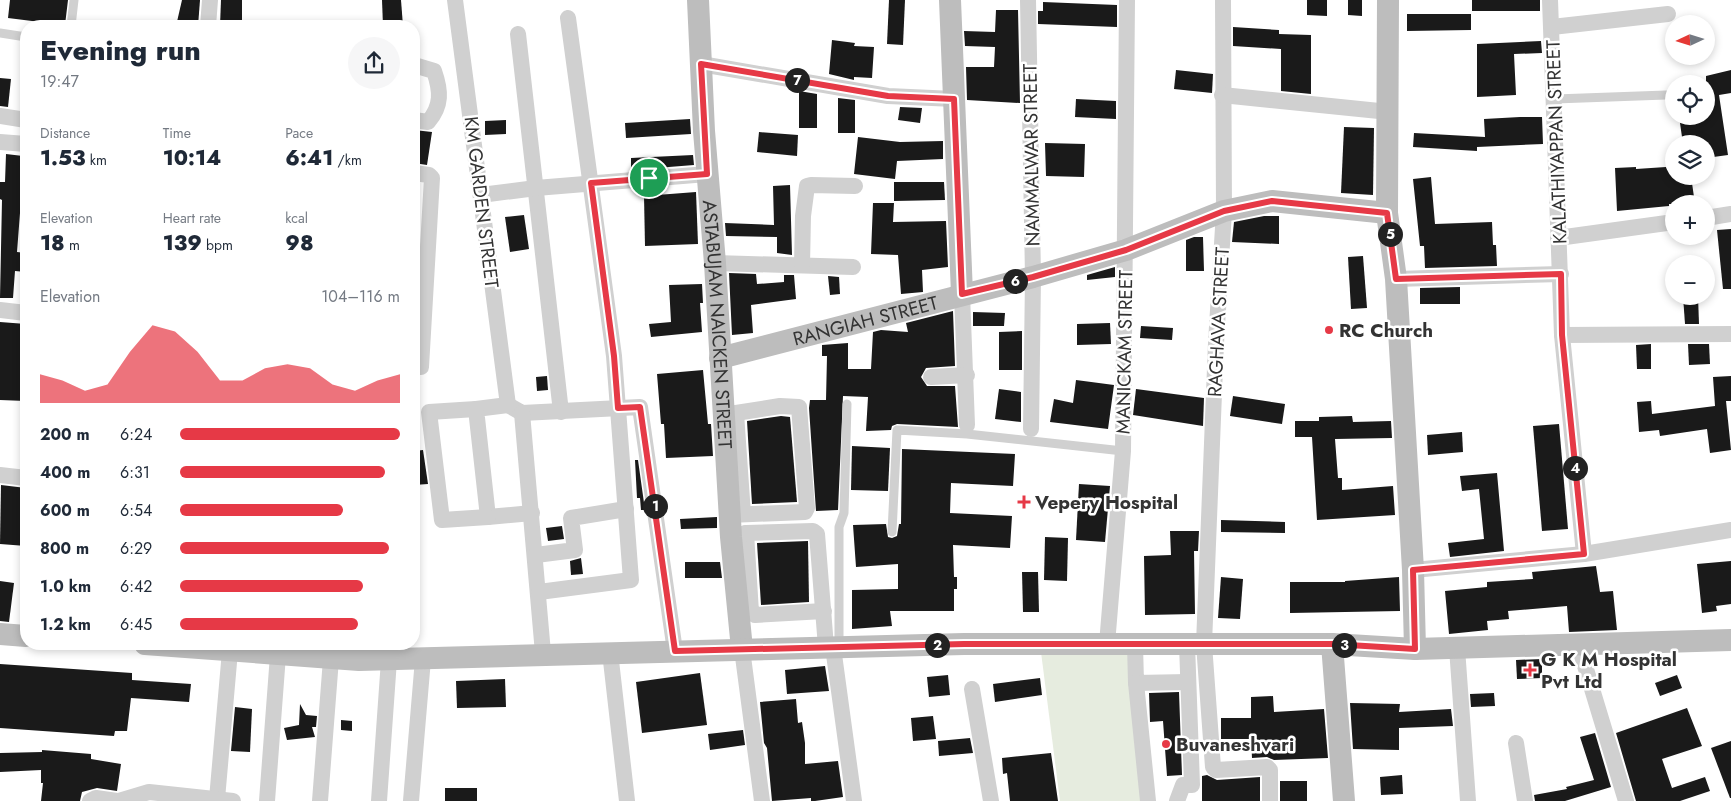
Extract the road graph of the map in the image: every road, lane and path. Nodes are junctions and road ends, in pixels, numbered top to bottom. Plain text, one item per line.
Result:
1 (74, 0) edge
2 (210, 0) edge
3 (455, 0) edge
4 (698, 0) edge
5 (950, 0) edge
6 (1028, 0) edge
7 (1127, 0) edge
8 (1223, 0) edge
9 (1388, 0) edge
10 (1550, 0) edge
11 (1668, 14) dead end
12 (568, 18) dead end
13 (72, 20) edge
14 (208, 20) edge
15 (1552, 27) junction
16 (0, 33) edge
17 (518, 34) dead end
18 (20, 36) edge
19 (701, 64) junction
20 (420, 67) edge
21 (1665, 95) edge
22 (1222, 96) junction
23 (954, 99) junction
24 (1555, 99) junction
25 (1389, 112) junction
26 (0, 116) edge
27 (20, 119) edge
28 (420, 121) edge
29 (0, 142) edge
30 (20, 144) edge
31 (420, 174) edge
32 (707, 174) junction
33 (591, 183) junction
34 (855, 186) dead end
35 (536, 188) junction
36 (481, 195) junction
37 (1224, 211) junction
38 (1387, 213) junction
39 (1731, 214) edge
40 (1715, 217) edge
41 (1665, 223) edge
42 (1558, 238) junction
43 (1126, 250) junction
44 (715, 264) junction
45 (802, 265) junction
46 (853, 267) dead end
47 (1561, 274) junction
48 (1033, 277) junction
49 (1396, 279) junction
50 (962, 294) junction
51 (0, 310) edge
52 (20, 312) edge
53 (1731, 334) edge
54 (1562, 335) junction
55 (720, 358) junction
56 (420, 367) dead end
57 (967, 375) junction
58 (931, 377) dead end
59 (847, 404) dead end
60 (618, 408) junction
61 (476, 409) junction
62 (515, 409) junction
63 (561, 412) junction
64 (729, 414) junction
65 (967, 425) dead end
66 (1031, 429) dead end
67 (1123, 451) junction
68 (0, 474) edge
69 (20, 477) edge
70 (626, 509) junction
71 (532, 514) junction
72 (736, 514) junction
73 (488, 518) junction
74 (1731, 530) edge
75 (892, 532) dead end
76 (739, 536) junction
77 (1584, 554) junction
78 (536, 555) junction
79 (1413, 570) junction
80 (539, 592) junction
81 (824, 612) junction
82 (0, 634) edge
83 (20, 636) edge
84 (1731, 640) edge
85 (1108, 644) junction
86 (1135, 644) junction
87 (1195, 644) junction
88 (1332, 644) junction
89 (1579, 646) junction
90 (833, 647) junction
91 (1457, 648) junction
92 (742, 649) junction
93 (1415, 649) junction
94 (218, 650) edge
95 (230, 651) junction
96 (675, 651) junction
97 (610, 652) junction
98 (543, 654) junction
99 (278, 655) junction
100 (423, 658) junction
101 (331, 660) junction
102 (389, 660) junction
103 (1188, 682) junction
104 (1136, 684) junction
105 (972, 689) dead end
106 (1516, 742) dead end
107 (225, 800) edge
108 (90, 801) edge
109 (118, 801) edge
110 (268, 801) edge
111 (320, 801) edge
112 (379, 801) edge
113 (411, 801) edge
114 (627, 801) edge
115 (762, 801) edge
116 (854, 801) edge
117 (991, 801) edge
118 (1148, 801) edge
119 (1177, 801) edge
120 (1270, 801) edge
121 (1344, 801) edge
122 (1468, 801) edge
123 (1525, 801) edge
124 (1626, 801) edge

1 - 13 lane
2 - 14 street
3 - 36 street, KM GARDEN STREET
4 - 19 street, ASTABUJAM NAICKEN STREET
5 - 23 street
6 - 48 street, NAMMALWAR STREET
7 - 43 street, MANICKAM STREET
8 - 22 street, RAGHAVA STREET
9 - 25 street
10 - 15 street, KALATHIYAPPAN STREET
11 - 15 street
12 - 33 street
15 - 24 street, KALATHIYAPPAN STREET
16 - 18 lane
17 - 35 street
19 - 23 street
19 - 32 street, ASTABUJAM NAICKEN STREET
20 - 28 street
21 - 24 lane
22 - 25 street
22 - 37 street, RAGHAVA STREET
23 - 50 street
24 - 42 street, KALATHIYAPPAN STREET
25 - 38 street
26 - 27 street
29 - 30 street
31 - 56 street
32 - 33 street
32 - 44 street, ASTABUJAM NAICKEN STREET
33 - 35 street
33 - 60 street
34 - 45 street
35 - 36 street
35 - 63 street
36 - 62 street, KM GARDEN STREET
37 - 38 street, RANGIAH STREET
37 - 43 street, RANGIAH STREET
37 - 87 street, RAGHAVA STREET
38 - 49 street
39 - 40 street
41 - 42 street
42 - 47 street, KALATHIYAPPAN STREET
43 - 48 street, RANGIAH STREET
43 - 67 street, MANICKAM STREET
44 - 45 street
44 - 55 street, ASTABUJAM NAICKEN STREET
45 - 46 street
47 - 49 street
47 - 54 street, KALATHIYAPPAN STREET
48 - 50 street, RANGIAH STREET
48 - 66 street, NAMMALWAR STREET
49 - 79 street
50 - 55 street, RANGIAH STREET
50 - 57 street
51 - 52 street
53 - 54 street
54 - 77 street, KALATHIYAPPAN STREET
55 - 64 street, ASTABUJAM NAICKEN STREET
57 - 58 street
57 - 65 street
59 - 90 lane
60 - 63 street
60 - 70 street
60 - 96 street
61 - 62 street
61 - 73 street
61 - 73 street
62 - 63 street
62 - 71 street, KM GARDEN STREET
64 - 72 street, ASTABUJAM NAICKEN STREET
64 - 72 street
67 - 75 lane
67 - 85 street, MANICKAM STREET
68 - 69 street
70 - 78 street
70 - 80 street
71 - 73 street
71 - 78 street, KM GARDEN STREET
72 - 76 street, ASTABUJAM NAICKEN STREET
74 - 77 street
76 - 81 street
76 - 81 street
76 - 92 street, ASTABUJAM NAICKEN STREET
77 - 79 street
78 - 80 street, KM GARDEN STREET
79 - 93 street
80 - 98 street, KM GARDEN STREET
81 - 90 street
82 - 83 street
84 - 89 street
85 - 86 street
85 - 90 street
86 - 87 street
86 - 104 street
87 - 88 street
87 - 103 street
87 - 120 street
88 - 93 street
88 - 121 street
89 - 91 street
89 - 124 street
90 - 92 street
90 - 116 street
91 - 93 street
91 - 122 street
92 - 96 street
92 - 115 street
94 - 95 street
95 - 99 street
95 - 107 street
96 - 97 street
97 - 98 street
97 - 114 street
98 - 100 street
99 - 101 street
99 - 110 street
100 - 102 street
100 - 113 street
101 - 102 street
101 - 111 street
102 - 112 street
103 - 104 street
103 - 119 street
104 - 118 street
105 - 117 street
106 - 123 street
107 - 109 street
108 - 109 street

